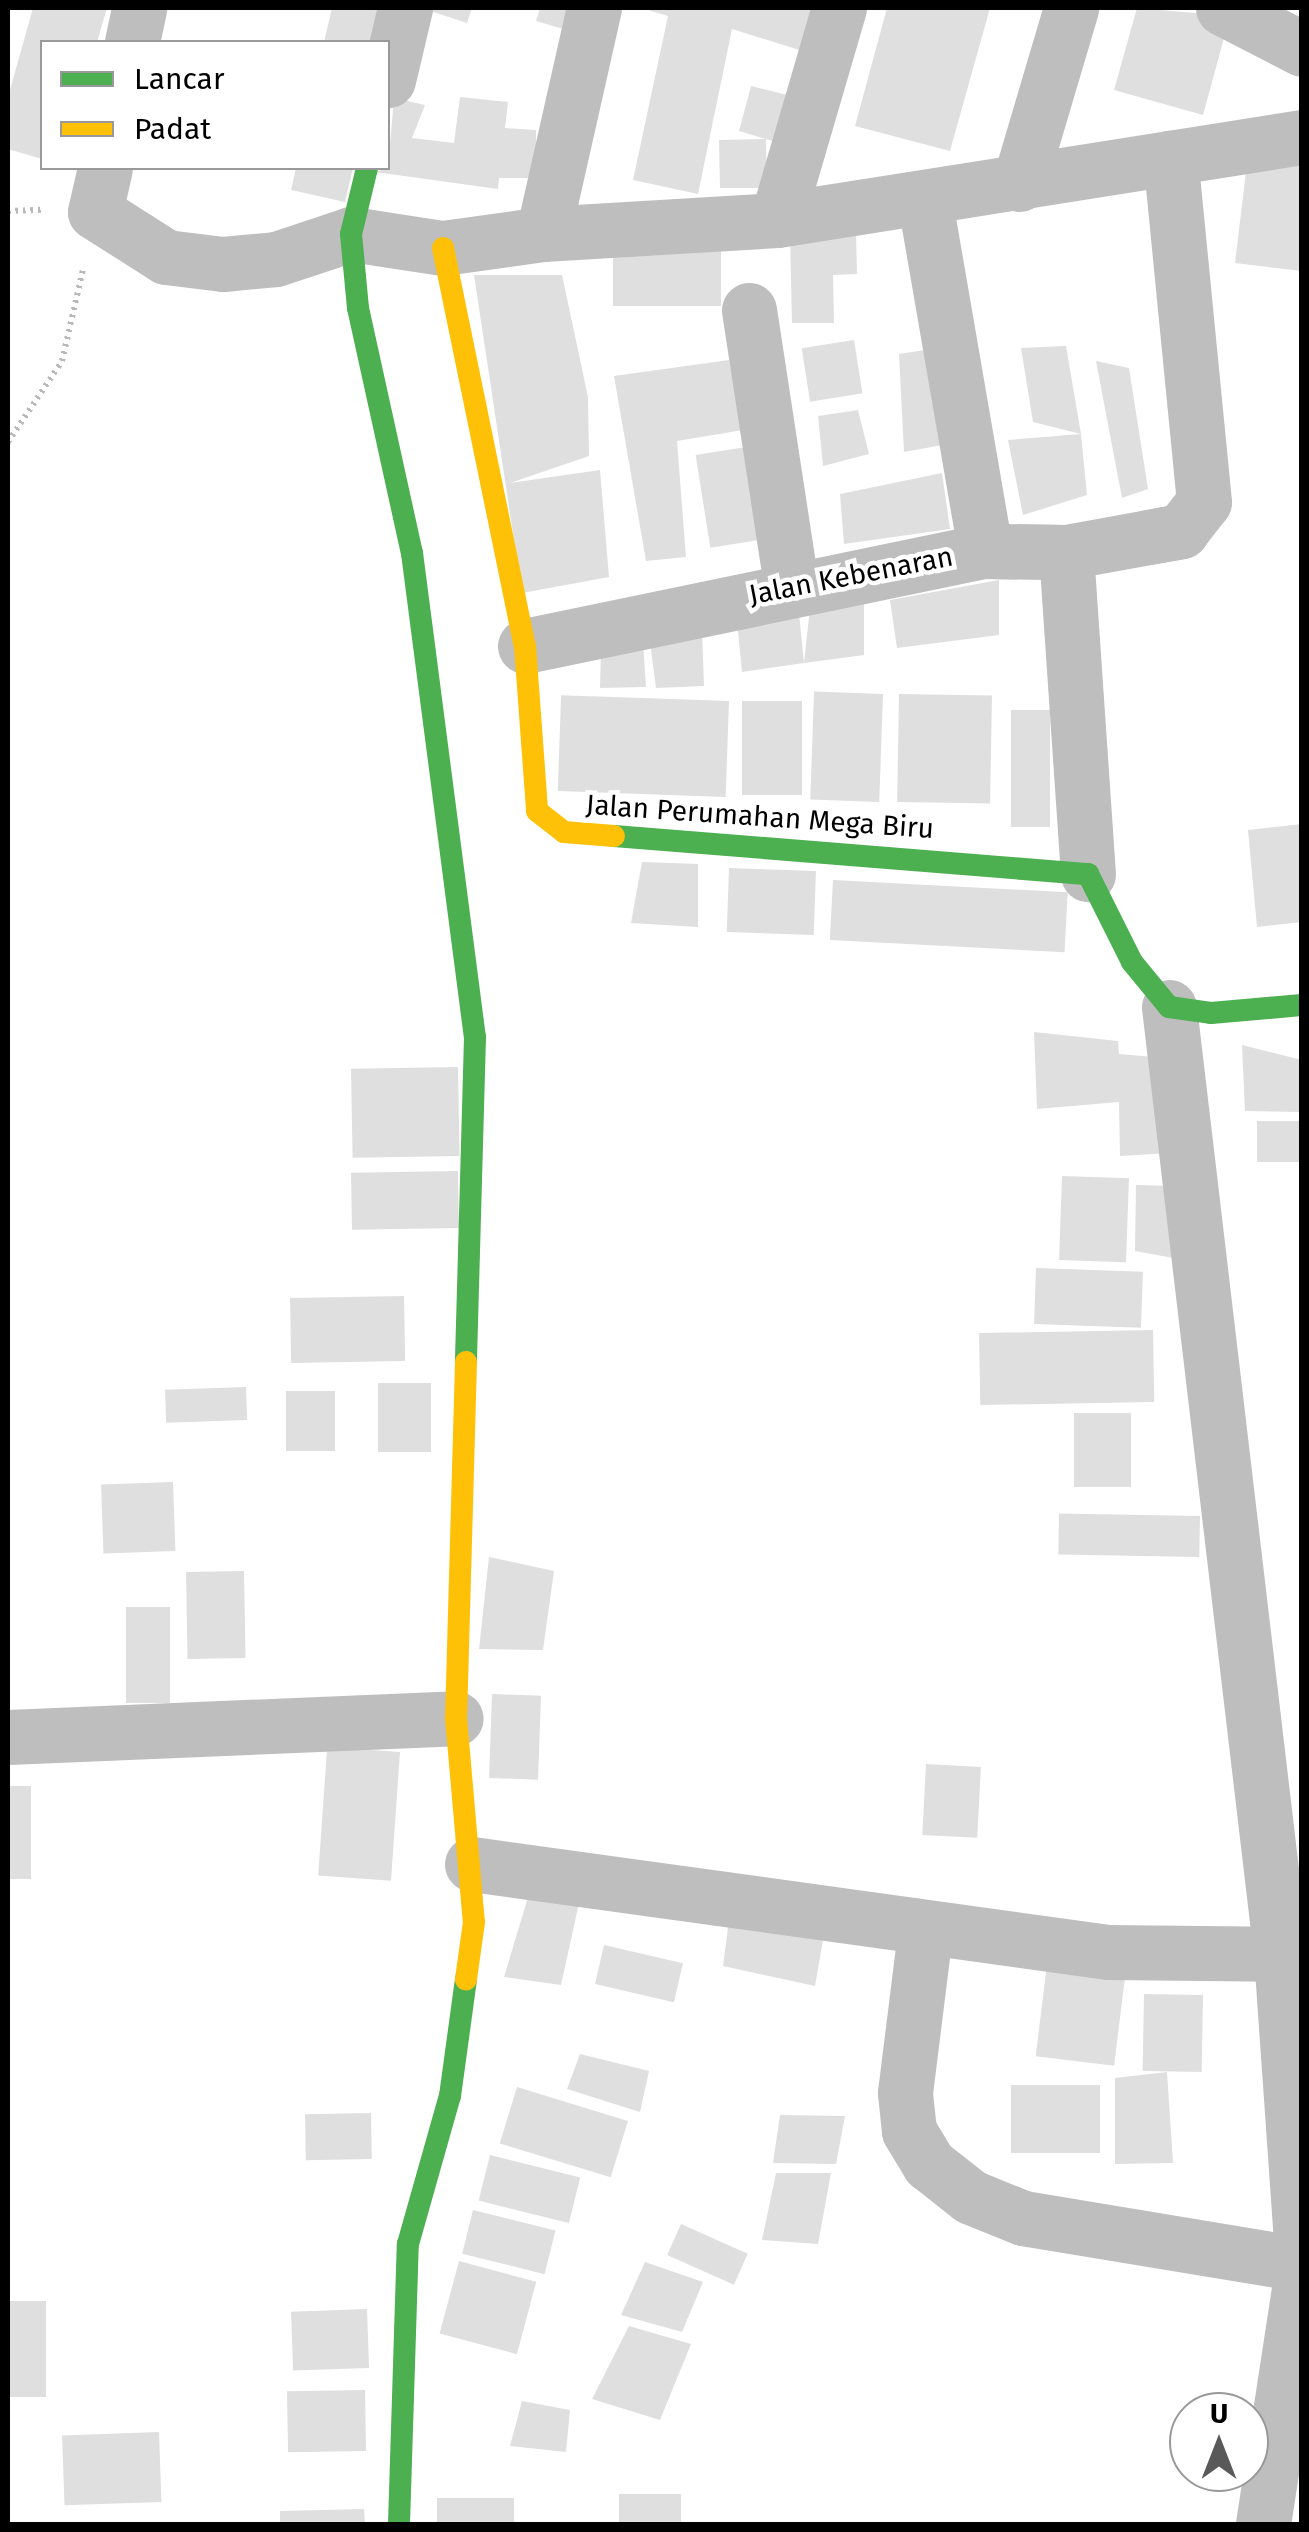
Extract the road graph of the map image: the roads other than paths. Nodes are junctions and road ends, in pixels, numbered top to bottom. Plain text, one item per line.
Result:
1 (139, 8) edge
2 (405, 8) edge
3 (594, 8) edge
4 (839, 8) edge
5 (1071, 8) edge
6 (1223, 8) edge
7 (132, 40) edge
8 (1302, 49) edge
9 (390, 72) edge
10 (1302, 137) edge
11 (1170, 158) junction
12 (367, 170) edge
13 (1020, 184) junction
14 (100, 190) edge
15 (925, 202) junction
16 (776, 220) junction
17 (351, 234) junction
18 (543, 234) junction
19 (443, 248) junction
20 (750, 310) dead end
21 (985, 551) junction
22 (1066, 552) junction
23 (791, 585) junction
24 (525, 646) junction
25 (1088, 874) junction
26 (1302, 1005) edge
27 (1169, 1006) junction
28 (456, 1718) junction
29 (8, 1737) edge
30 (472, 1864) junction
31 (925, 1932) junction
32 (1291, 1954) edge
33 (1302, 2256) edge
34 (1302, 2266) edge
35 (400, 2524) edge
36 (1263, 2524) edge

1 - 7 street
2 - 9 street
3 - 18 street
4 - 16 street
5 - 13 street
6 - 8 street
10 - 11 street
11 - 13 street
11 - 22 street, Jalan Kebenaran
12 - 17 street
13 - 15 street
14 - 17 street
15 - 16 street
15 - 21 street
16 - 18 street
17 - 19 street
17 - 28 street
18 - 19 street
19 - 24 street, Jalan Perumahan Mega Biru
20 - 23 street
21 - 22 street, Jalan Kebenaran
21 - 23 street, Jalan Kebenaran
22 - 25 street
23 - 24 street, Jalan Kebenaran
24 - 25 street, Jalan Perumahan Mega Biru
25 - 27 street
26 - 27 street
27 - 32 street
28 - 29 street
28 - 30 street
30 - 31 street
30 - 35 street
31 - 32 street
31 - 34 street
32 - 33 street
34 - 36 street

